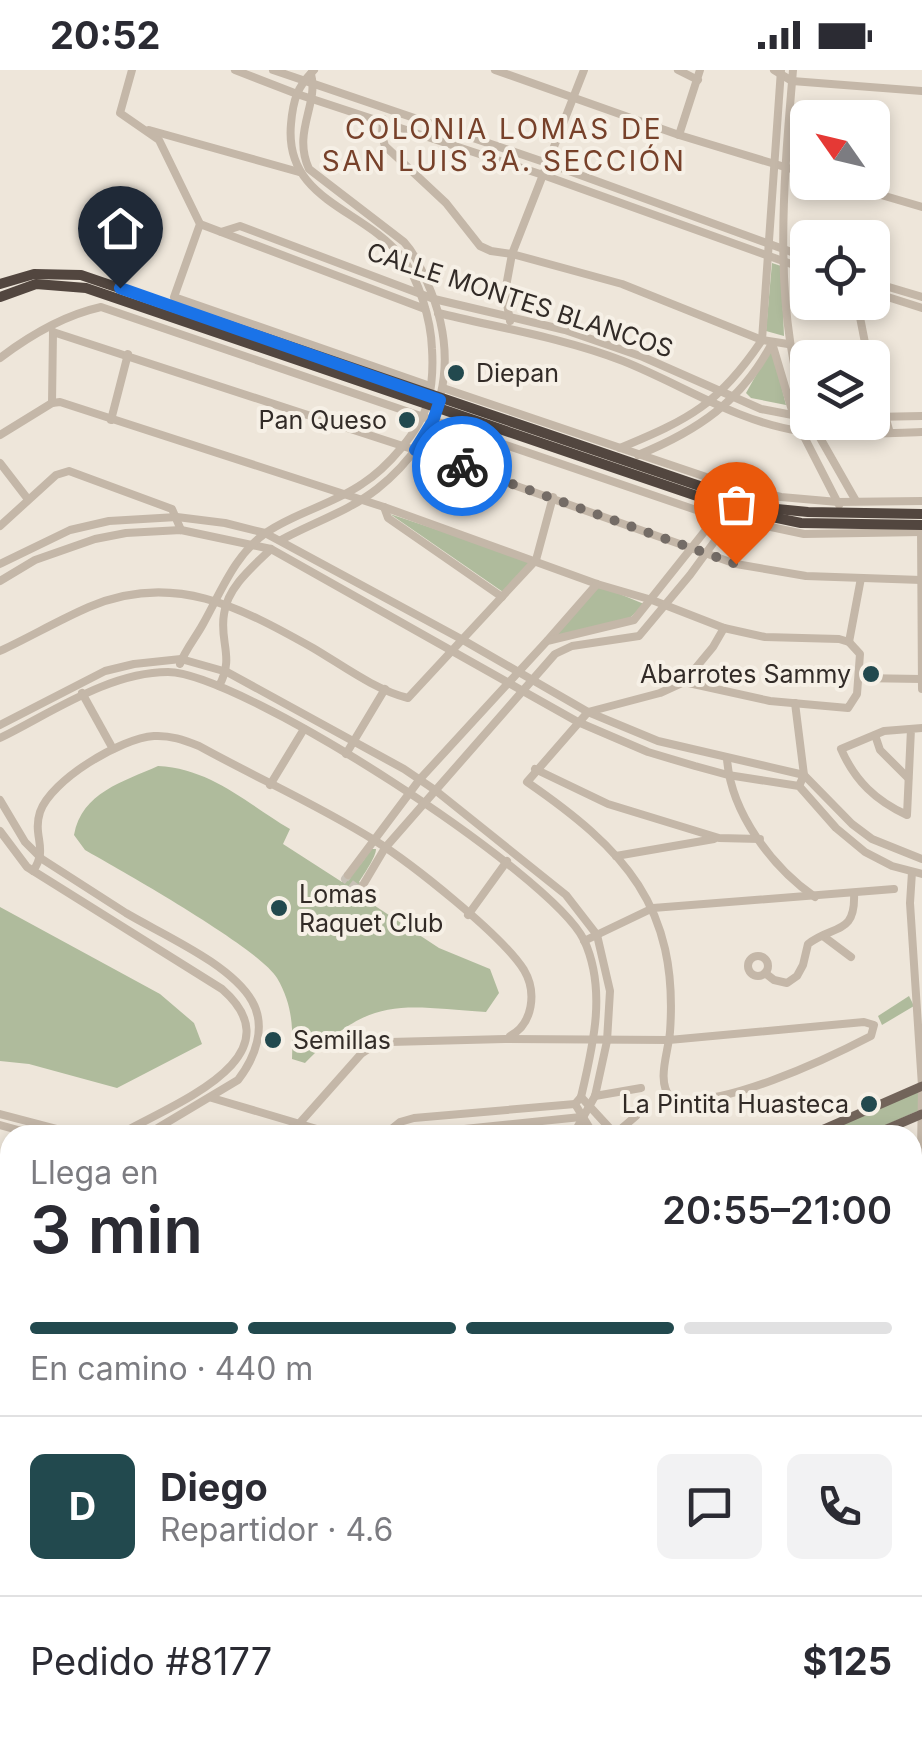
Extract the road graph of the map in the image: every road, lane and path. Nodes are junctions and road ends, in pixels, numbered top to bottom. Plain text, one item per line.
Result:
1 (132, 70) edge
2 (235, 70) edge
3 (273, 70) edge
4 (495, 70) edge
5 (584, 70) edge
6 (678, 70) edge
7 (794, 70) edge
8 (778, 72) edge
9 (699, 75) edge
10 (310, 77) edge
11 (792, 82) junction
12 (922, 91) edge
13 (297, 94) junction
14 (574, 96) junction
15 (310, 98) junction
16 (386, 110) junction
17 (382, 122) junction
18 (145, 128) junction
19 (679, 135) junction
20 (548, 163) junction
21 (775, 164) junction
22 (787, 168) junction
23 (790, 169) edge
24 (309, 170) junction
25 (298, 172) junction
26 (543, 174) junction
27 (890, 198) edge
28 (922, 207) edge
29 (678, 210) junction
30 (200, 224) junction
31 (674, 224) junction
32 (221, 232) junction
33 (770, 244) junction
34 (785, 250) junction
35 (790, 252) edge
36 (512, 254) junction
37 (769, 256) junction
38 (784, 262) junction
39 (790, 264) edge
40 (2, 284) edge
41 (890, 287) edge
42 (419, 293) junction
43 (0, 297) edge
44 (922, 297) edge
45 (890, 298) edge
46 (434, 299) junction
47 (922, 308) edge
48 (423, 309) junction
49 (440, 314) junction
50 (510, 316) junction
51 (53, 329) junction
52 (509, 329) junction
53 (762, 340) junction
54 (772, 343) junction
55 (788, 344) junction
56 (128, 354) junction
57 (790, 354) edge
58 (0, 358) edge
59 (342, 370) junction
60 (722, 392) junction
61 (735, 398) junction
62 (433, 400) junction
63 (711, 401) junction
64 (52, 403) junction
65 (790, 403) edge
66 (725, 406) junction
67 (790, 415) edge
68 (890, 416) edge
69 (922, 416) edge
70 (111, 420) junction
71 (433, 421) junction
72 (790, 428) edge
73 (922, 432) edge
74 (890, 433) edge
75 (0, 436) edge
76 (806, 440) edge
77 (818, 440) edge
78 (401, 446) junction
79 (620, 448) junction
80 (415, 450) junction
81 (638, 455) junction
82 (0, 464) edge
83 (341, 496) junction
84 (27, 498) junction
85 (553, 498) junction
86 (700, 499) junction
87 (361, 500) junction
88 (922, 500) edge
89 (384, 507) junction
90 (847, 507) junction
91 (719, 508) junction
92 (740, 509) junction
93 (922, 514) edge
94 (177, 517) junction
95 (801, 522) junction
96 (883, 524) junction
97 (922, 524) edge
98 (0, 526) edge
99 (181, 530) junction
100 (922, 532) edge
101 (264, 533) junction
102 (282, 540) junction
103 (254, 544) junction
104 (692, 546) junction
105 (271, 549) junction
106 (706, 552) junction
107 (536, 560) junction
108 (0, 564) edge
109 (861, 578) junction
110 (921, 580) edge
111 (0, 581) edge
112 (598, 584) junction
113 (502, 597) junction
114 (214, 599) junction
115 (652, 600) junction
116 (227, 603) junction
117 (664, 606) junction
118 (724, 628) junction
119 (463, 640) junction
120 (547, 641) junction
121 (850, 642) junction
122 (0, 651) edge
123 (454, 652) junction
124 (181, 659) junction
125 (518, 671) junction
126 (227, 672) junction
127 (179, 673) junction
128 (859, 678) junction
129 (921, 679) edge
130 (532, 680) junction
131 (684, 682) junction
132 (508, 683) junction
133 (77, 685) junction
134 (220, 686) junction
135 (385, 689) junction
136 (922, 689) edge
137 (522, 691) junction
138 (84, 696) junction
139 (795, 703) junction
140 (588, 712) junction
141 (311, 718) junction
142 (578, 722) junction
143 (0, 724) edge
144 (922, 728) edge
145 (912, 729) junction
146 (304, 730) junction
147 (875, 736) junction
148 (0, 738) edge
149 (353, 742) junction
150 (113, 749) junction
151 (346, 754) junction
152 (726, 759) junction
153 (535, 769) junction
154 (728, 775) junction
155 (804, 775) junction
156 (446, 777) junction
157 (908, 778) junction
158 (420, 780) junction
159 (270, 785) junction
160 (799, 786) junction
161 (435, 790) junction
162 (410, 791) junction
163 (0, 800) edge
164 (425, 802) junction
165 (450, 802) junction
166 (0, 831) edge
167 (718, 838) junction
168 (760, 839) junction
169 (373, 840) junction
170 (386, 848) junction
171 (513, 854) junction
172 (616, 856) junction
173 (42, 859) junction
174 (922, 860) edge
175 (505, 864) junction
176 (33, 872) junction
177 (917, 873) edge
178 (348, 874) dead end
179 (362, 885) dead end
180 (894, 888) dead end
181 (854, 893) junction
182 (815, 897) junction
183 (653, 908) junction
184 (125, 912) junction
185 (468, 915) junction
186 (116, 925) junction
187 (597, 935) junction
188 (823, 936) junction
189 (584, 941) junction
190 (850, 957) dead end
191 (765, 973) dead end
192 (919, 1016) edge
193 (244, 1030) junction
194 (259, 1030) junction
195 (505, 1038) junction
196 (594, 1040) junction
197 (669, 1040) junction
198 (607, 1041) junction
199 (922, 1086) edge
200 (230, 1087) junction
201 (641, 1088) dead end
202 (595, 1096) junction
203 (211, 1098) junction
204 (578, 1100) junction
205 (236, 1106) junction
206 (589, 1108) junction
207 (0, 1114) edge
208 (922, 1114) edge
209 (636, 1116) dead end
210 (580, 1117) junction
211 (142, 1121) junction
212 (298, 1124) junction
213 (42, 1125) edge
214 (135, 1125) edge
215 (143, 1125) edge
216 (164, 1125) edge
217 (302, 1125) edge
218 (396, 1125) edge
219 (503, 1125) edge
220 (577, 1125) edge
221 (586, 1125) edge
222 (606, 1125) edge
223 (627, 1125) edge
224 (833, 1125) edge
225 (896, 1125) edge

1 - 18 street
2 - 13 street
3 - 10 street
4 - 14 street
5 - 14 street
6 - 9 street
7 - 11 street
8 - 11 street
8 - 21 street
9 - 19 street
10 - 13 street
10 - 15 street
10 - 16 street
11 - 12 street
11 - 22 street
13 - 15 street
13 - 25 street
14 - 19 street
14 - 20 street
15 - 17 street
15 - 24 street
16 - 17 street
16 - 20 street
17 - 26 street
17 - 36 street
18 - 25 street
18 - 30 street
19 - 21 street
20 - 26 street
20 - 29 street
21 - 22 street
21 - 33 street
22 - 23 street
22 - 34 street
24 - 25 street
24 - 46 street
25 - 42 street
26 - 31 street
26 - 36 street
27 - 28 street
29 - 31 street
29 - 33 street
30 - 32 street, CALLE MONTES BLANCOS
30 - 62 street
31 - 37 street
32 - 42 street, CALLE MONTES BLANCOS
32 - 48 street, CALLE MONTES BLANCOS
33 - 34 street
33 - 37 street
34 - 35 street
34 - 38 street
36 - 50 street
36 - 53 street
37 - 38 street
37 - 53 street
38 - 39 street
38 - 55 street
40 - 59 highway
41 - 44 street
42 - 46 street, CALLE MONTES BLANCOS
42 - 48 street
43 - 59 highway
45 - 47 street
46 - 49 street
46 - 50 street, CALLE MONTES BLANCOS
48 - 49 street, CALLE MONTES BLANCOS
48 - 62 street
49 - 52 street, CALLE MONTES BLANCOS
49 - 62 street
50 - 52 street
50 - 60 street, CALLE MONTES BLANCOS
51 - 56 street
51 - 58 street
51 - 62 street
51 - 64 street
52 - 63 street, CALLE MONTES BLANCOS
53 - 54 street
53 - 60 street
54 - 55 street
54 - 61 street
54 - 65 street
55 - 57 street
56 - 70 street
56 - 78 street
59 - 62 highway
60 - 61 street, CALLE MONTES BLANCOS
60 - 63 street
61 - 66 street
61 - 67 street, CALLE MONTES BLANCOS
62 - 71 street
62 - 78 street
62 - 79 street
62 - 86 highway
62 - 91 highway
63 - 66 street, CALLE MONTES BLANCOS
63 - 79 street
64 - 70 street
64 - 75 street
66 - 72 street, CALLE MONTES BLANCOS
66 - 81 street
68 - 69 street
70 - 83 street
71 - 80 street
71 - 91 street
73 - 74 street, CALLE MONTES BLANCOS
76 - 90 street
77 - 90 street
78 - 80 street
78 - 83 street
79 - 81 street
80 - 85 street
80 - 87 street
81 - 90 street
82 - 84 street
83 - 87 street
83 - 101 street
84 - 94 street
84 - 98 street
85 - 104 street
85 - 107 street
86 - 91 highway
86 - 91 highway
87 - 89 street
87 - 102 street
88 - 90 street
89 - 107 street
89 - 113 street
90 - 92 highway
90 - 93 highway
90 - 95 highway
90 - 96 highway
91 - 92 highway
91 - 92 street
91 - 104 street
92 - 95 highway
92 - 100 street
92 - 106 street
94 - 99 street
94 - 101 street
94 - 108 street
95 - 96 highway
96 - 97 highway
97 - 100 street
99 - 103 street
99 - 111 street
100 - 110 street
101 - 102 street
101 - 103 street
102 - 105 street
102 - 119 street
103 - 105 street
103 - 114 street
104 - 106 street
104 - 115 street
105 - 116 street
105 - 123 street
106 - 109 street
106 - 117 street
107 - 112 street
107 - 113 street
109 - 110 street
109 - 121 street
110 - 129 street
112 - 115 street
112 - 120 street
113 - 119 street
114 - 116 street
114 - 122 street
114 - 124 street
115 - 117 street
115 - 120 street
116 - 126 street
116 - 135 street
117 - 118 street
117 - 130 street
118 - 121 street
118 - 131 street
119 - 123 street
119 - 125 street
120 - 125 street
121 - 128 street
123 - 132 street
123 - 135 street
124 - 126 street
124 - 127 street
124 - 133 street
125 - 130 street
125 - 132 street
126 - 134 street
126 - 141 street
127 - 134 street
127 - 138 street
128 - 129 street
128 - 139 street
129 - 136 street
130 - 137 street
130 - 140 street
131 - 139 street
131 - 140 street
132 - 137 street
132 - 158 street
133 - 138 street
133 - 143 street
134 - 146 street
135 - 149 street
137 - 142 street
137 - 156 street
138 - 148 street
138 - 150 street
139 - 155 street
140 - 142 street
140 - 152 street
141 - 146 street
141 - 149 street
142 - 153 street
142 - 154 street
144 - 145 street
145 - 147 street
145 - 157 street
146 - 151 street
146 - 159 street
147 - 157 street
147 - 157 street
149 - 151 street
149 - 158 street
150 - 159 street
150 - 173 street
151 - 162 street
152 - 154 street
152 - 155 street
153 - 167 street
153 - 172 street
154 - 160 street
154 - 168 street
155 - 160 street
155 - 174 street
156 - 161 street
156 - 165 street
158 - 161 street
158 - 162 street
159 - 169 street
160 - 177 street
161 - 164 street
161 - 165 street
162 - 164 street
162 - 169 street
163 - 173 street
164 - 170 street
164 - 175 street
165 - 171 street
166 - 176 street
167 - 168 street
167 - 172 street
168 - 182 street
169 - 170 street
169 - 178 street
170 - 179 street
170 - 185 street
171 - 175 street
171 - 187 street
172 - 183 street
173 - 176 street
173 - 184 street
175 - 185 street
175 - 189 street
176 - 186 street
177 - 192 street
180 - 181 street
181 - 182 street
181 - 188 street
182 - 183 street
183 - 187 street
183 - 197 street
184 - 186 street
184 - 194 street
185 - 195 street
186 - 193 street
187 - 189 street
187 - 198 street
188 - 190 street
188 - 191 street
189 - 196 street
192 - 199 street
193 - 194 street
193 - 211 street
194 - 200 street
195 - 196 street
195 - 212 street
196 - 198 street
196 - 204 street
197 - 197 street
197 - 198 street
198 - 202 street
199 - 208 street
199 - 224 main road
200 - 203 street
200 - 205 street
201 - 202 street
202 - 206 street
203 - 205 street
203 - 216 street
204 - 206 street
204 - 210 street
204 - 218 street
205 - 212 street
206 - 210 street
206 - 222 street
207 - 213 street
208 - 225 main road
209 - 223 street
210 - 219 street
210 - 220 street
210 - 221 street
211 - 214 street
211 - 215 street
212 - 217 street

